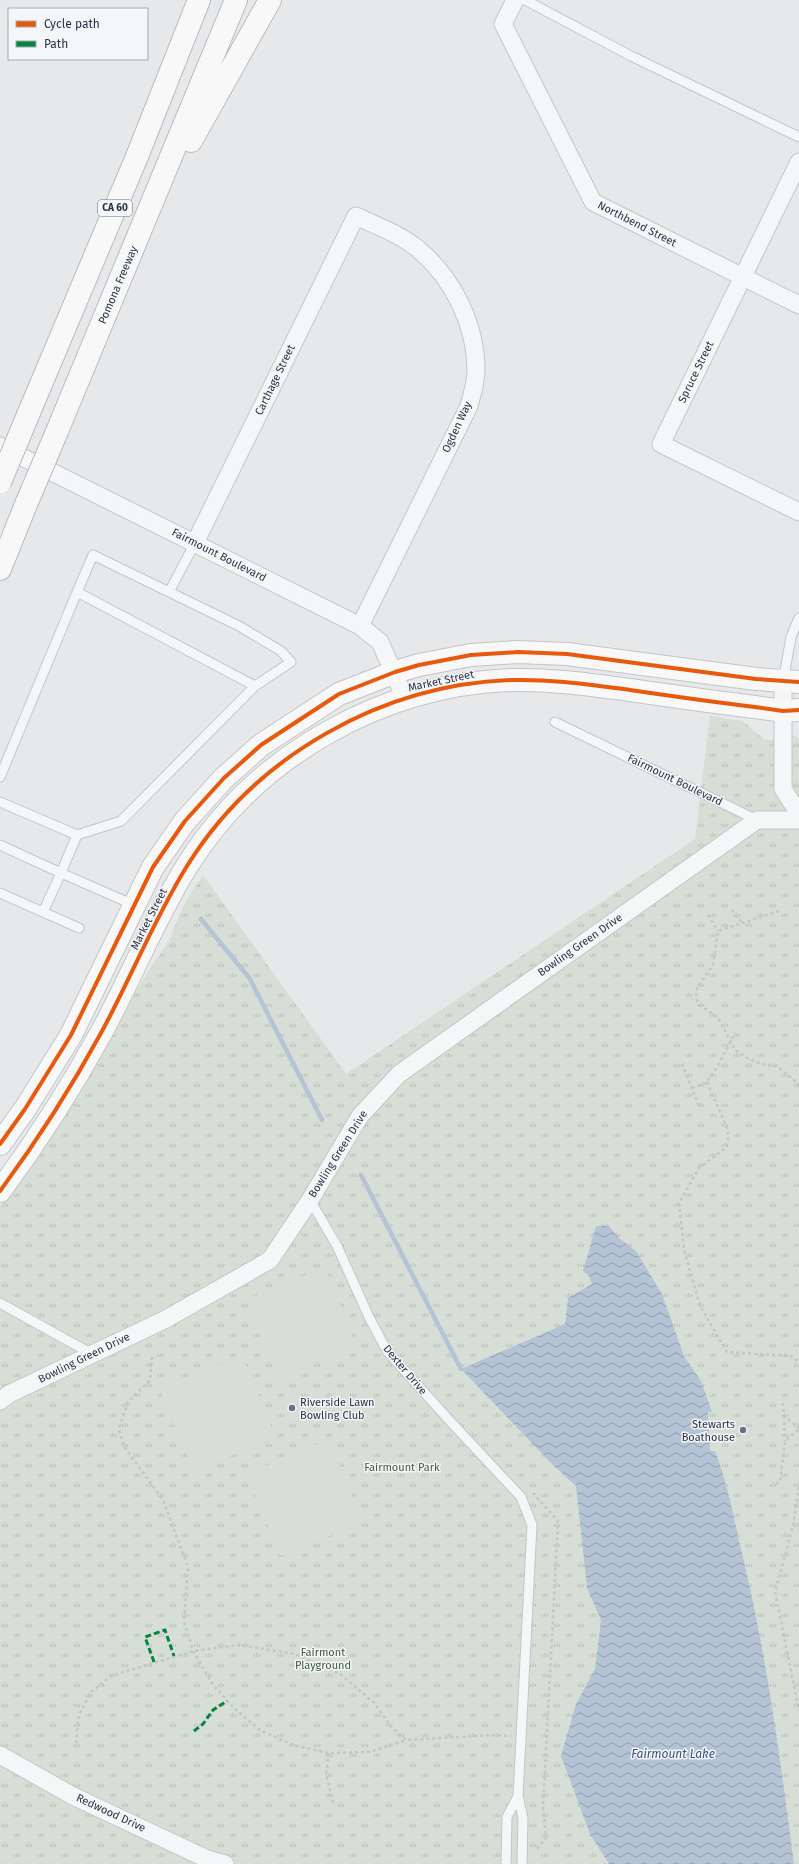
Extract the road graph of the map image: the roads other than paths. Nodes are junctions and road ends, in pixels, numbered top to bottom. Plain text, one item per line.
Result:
1 (184, 0) edge
2 (199, 0) edge
3 (236, 0) edge
4 (270, 0) edge
5 (515, 0) edge
6 (525, 0) edge
7 (799, 137) edge
8 (138, 154) junction
9 (799, 162) edge
10 (356, 216) joint
11 (140, 231) junction
12 (742, 277) junction
13 (799, 305) edge
14 (0, 446) edge
15 (0, 482) edge
16 (799, 512) edge
17 (195, 543) junction
18 (0, 569) edge
19 (77, 592) junction
20 (169, 592) junction
21 (799, 618) edge
22 (360, 626) junction
23 (395, 672) junction
24 (791, 682) edge
25 (255, 686) junction
26 (406, 698) junction
27 (791, 710) edge
28 (555, 722) dead end
29 (0, 777) edge
30 (0, 802) edge
31 (799, 814) edge
32 (757, 820) junction
33 (799, 820) edge
34 (78, 835) junction
35 (0, 845) edge
36 (61, 873) junction
37 (0, 893) edge
38 (135, 905) junction
39 (43, 912) junction
40 (78, 928) dead end
41 (0, 1144) edge
42 (0, 1191) edge
43 (310, 1200) junction
44 (0, 1303) edge
45 (92, 1354) junction
46 (3, 1394) edge
47 (0, 1755) edge
48 (518, 1796) junction
49 (224, 1864) edge
50 (506, 1864) edge
51 (522, 1864) edge

1 - 8 main road
2 - 8 main road, CA 60
3 - 11 main road, Pomona Freeway / CA 60
4 - 11 main road
5 - 12 street, Northbend Street
6 - 7 lane
8 - 15 main road, CA 60, bridge
9 - 12 street, Spruce Street
10 - 17 street, Carthage Street
10 - 22 street, Ogden Way
11 - 18 main road, Pomona Freeway / CA 60, bridge
12 - 13 street, Northbend Street
12 - 16 street, Spruce Street
14 - 17 street, Fairmount Boulevard
17 - 20 lane
17 - 22 street, Fairmount Boulevard
19 - 20 lane
19 - 25 lane
19 - 29 lane
20 - 25 lane
21 - 24 lane
22 - 23 street, Fairmount Boulevard
23 - 24 main road, Market Street
23 - 26 street, Fairmount Boulevard
23 - 38 main road, Market Street
24 - 27 street
25 - 34 lane
26 - 27 main road, Market Street
26 - 42 main road, Market Street
27 - 31 street
28 - 32 lane, Fairmount Boulevard
30 - 34 lane
32 - 33 street, Fairmount Boulevard
32 - 43 street, Bowling Green Drive
34 - 36 lane
35 - 36 lane
36 - 38 lane
36 - 39 lane
37 - 39 lane
38 - 41 main road, Market Street
39 - 40 lane
43 - 45 street, Bowling Green Drive
43 - 48 lane, Dexter Drive
44 - 45 lane
45 - 46 street, Bowling Green Drive
47 - 49 street, Redwood Drive
48 - 50 lane
48 - 51 lane

